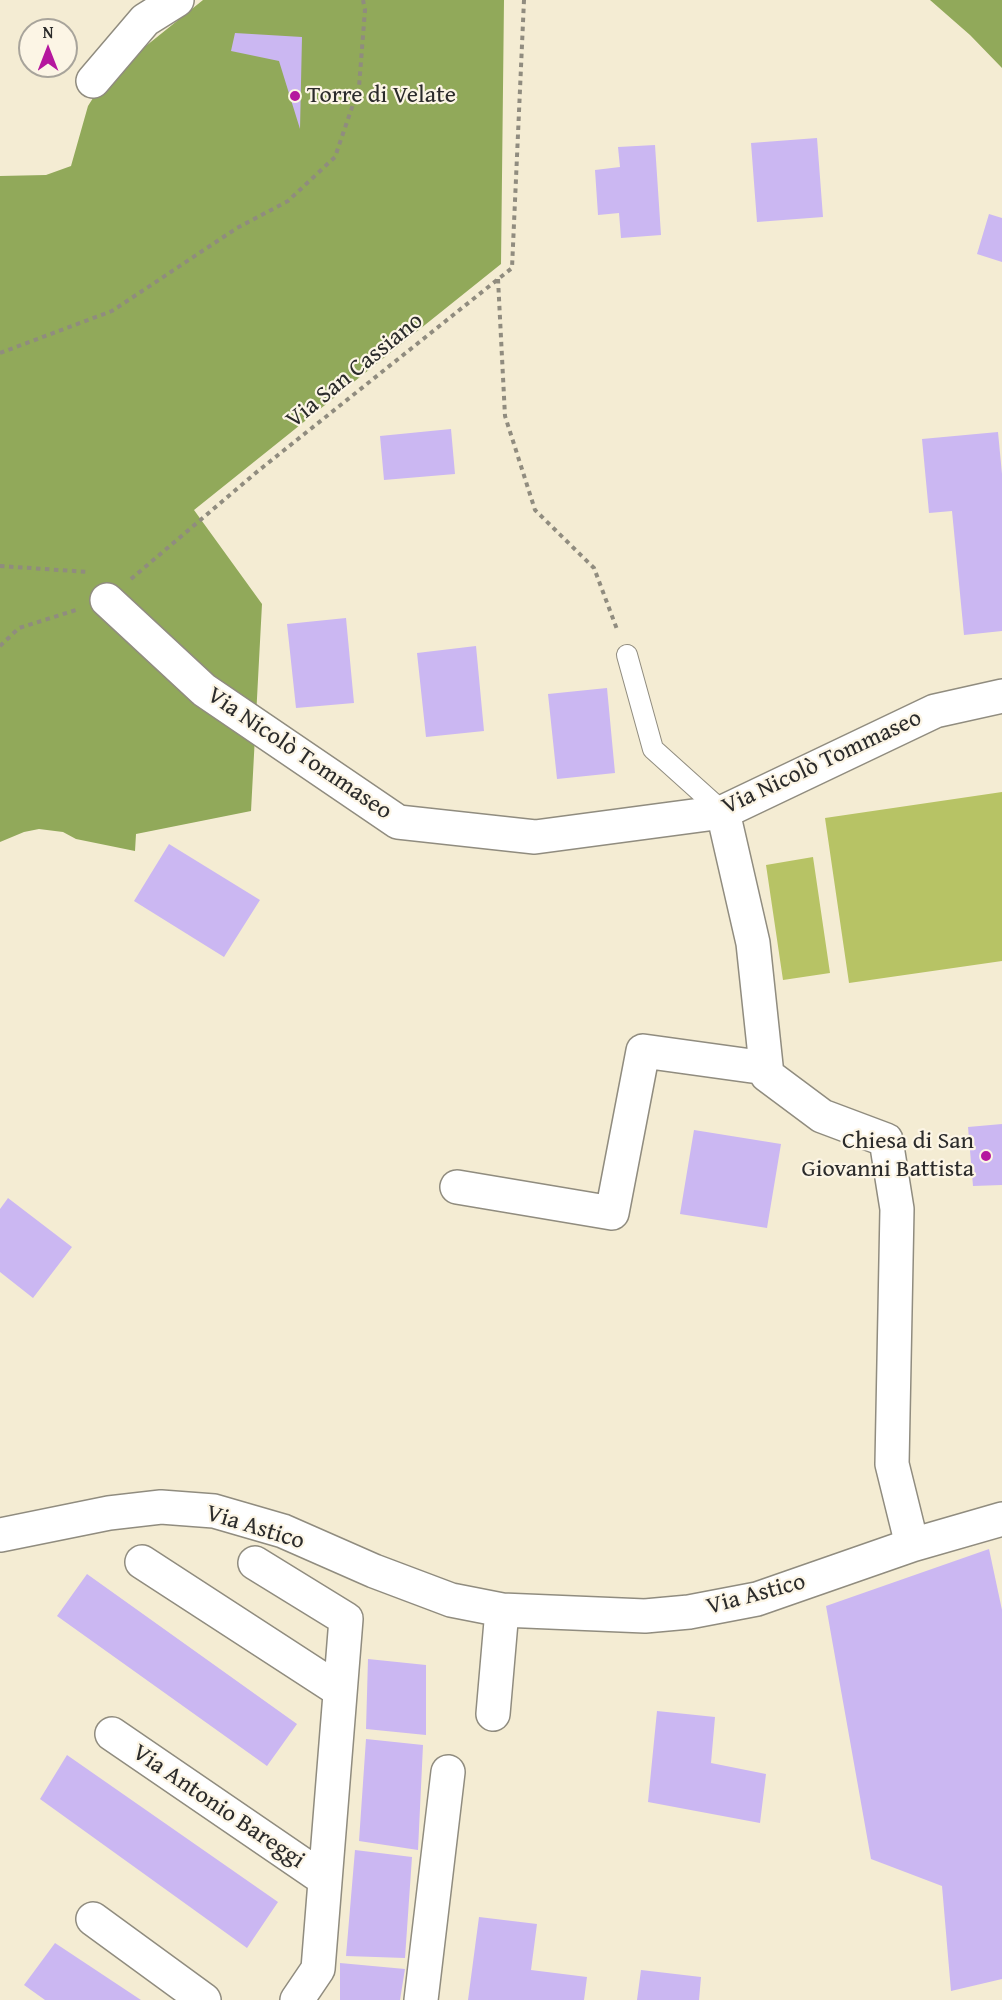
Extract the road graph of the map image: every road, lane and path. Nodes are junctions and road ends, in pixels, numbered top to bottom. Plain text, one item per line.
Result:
1 (177, 0) edge
2 (363, 0) edge
3 (524, 0) edge
4 (93, 81) dead end
5 (498, 279) junction
6 (0, 353) edge
7 (0, 566) edge
8 (106, 600) junction
9 (0, 646) edge
10 (627, 655) joint
11 (1002, 696) edge
12 (723, 812) junction
13 (766, 1068) junction
14 (457, 1187) dead end
15 (1002, 1519) edge
16 (0, 1535) edge
17 (912, 1545) junction
18 (142, 1562) dead end
19 (255, 1563) dead end
20 (502, 1610) junction
21 (339, 1690) junction
22 (494, 1714) dead end
23 (112, 1734) dead end
24 (448, 1772) dead end
25 (324, 1879) junction
26 (93, 1919) dead end
27 (204, 2000) edge
28 (297, 2000) edge
29 (421, 2000) edge

1 - 4 street
2 - 6 path
3 - 5 path, Via San Cassiano
5 - 8 path, Via San Cassiano
5 - 10 path
7 - 8 path
8 - 9 path, Via San Cassiano
8 - 12 street, Via Nicolò Tommaseo
10 - 12 lane
11 - 12 street, Via Nicolò Tommaseo
12 - 13 street
13 - 14 street
13 - 17 street
15 - 17 street, Via Astico
16 - 20 street, Via Astico
17 - 20 street, Via Astico
18 - 21 street
19 - 21 street, Via Antonio Bareggi
20 - 22 street
21 - 25 street, Via Antonio Bareggi
23 - 25 street, Via Antonio Bareggi
24 - 29 street
25 - 28 street, Via Antonio Bareggi
26 - 27 street

